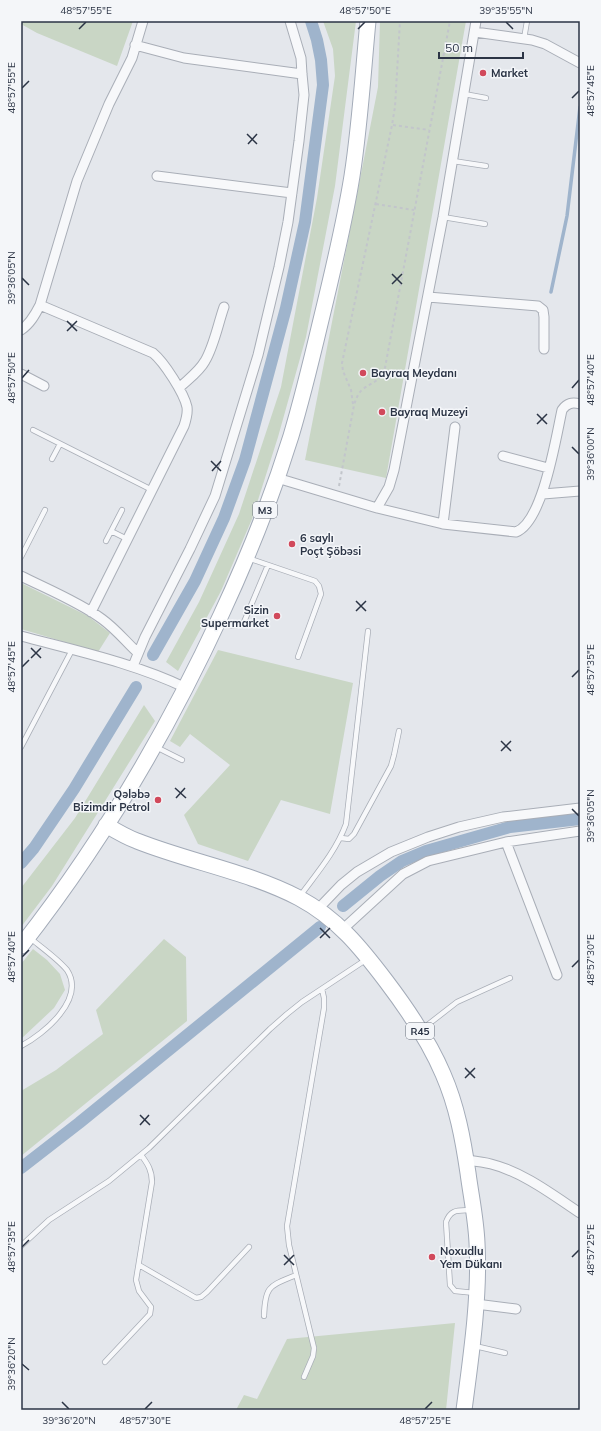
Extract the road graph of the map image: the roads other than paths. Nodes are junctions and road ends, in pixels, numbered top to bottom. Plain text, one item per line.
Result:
1 (143, 21) edge
2 (290, 21) edge
3 (368, 21) edge
4 (476, 21) edge
5 (527, 21) edge
6 (474, 32) junction
7 (524, 39) junction
8 (136, 45) junction
9 (580, 63) edge
10 (302, 74) junction
11 (464, 94) junction
12 (486, 98) dead end
13 (453, 161) junction
14 (486, 166) dead end
15 (157, 176) dead end
16 (292, 193) junction
17 (443, 217) junction
18 (485, 224) dead end
19 (428, 296) junction
20 (40, 305) junction
21 (224, 307) dead end
22 (21, 330) edge
23 (544, 349) dead end
24 (21, 374) edge
25 (44, 386) dead end
26 (178, 388) junction
27 (580, 404) edge
28 (455, 427) dead end
29 (33, 430) dead end
30 (60, 444) junction
31 (503, 456) dead end
32 (52, 459) dead end
33 (548, 468) junction
34 (277, 478) junction
35 (152, 490) junction
36 (580, 491) edge
37 (542, 494) junction
38 (377, 508) junction
39 (45, 510) dead end
40 (122, 510) dead end
41 (443, 524) junction
42 (111, 531) junction
43 (127, 539) junction
44 (106, 541) dead end
45 (21, 557) edge
46 (247, 558) junction
47 (268, 565) junction
48 (21, 576) edge
49 (91, 612) junction
50 (217, 624) junction
51 (368, 631) dead end
52 (21, 636) edge
53 (72, 650) junction
54 (138, 653) junction
55 (298, 656) dead end
56 (133, 666) junction
57 (186, 688) junction
58 (399, 731) dead end
59 (21, 747) edge
60 (154, 747) junction
61 (182, 760) dead end
62 (580, 808) edge
63 (106, 825) junction
64 (580, 831) edge
65 (341, 838) junction
66 (506, 842) junction
67 (299, 898) junction
68 (318, 910) junction
69 (344, 929) junction
70 (25, 941) edge
71 (369, 958) junction
72 (557, 975) dead end
73 (510, 978) dead end
74 (322, 989) junction
75 (420, 1031) junction
76 (21, 1046) edge
77 (141, 1155) junction
78 (466, 1160) junction
79 (473, 1210) junction
80 (580, 1213) edge
81 (21, 1246) edge
82 (249, 1246) dead end
83 (139, 1265) junction
84 (296, 1275) junction
85 (476, 1299) junction
86 (516, 1309) dead end
87 (264, 1316) dead end
88 (472, 1345) junction
89 (505, 1353) dead end
90 (105, 1362) dead end
91 (304, 1377) dead end
92 (464, 1410) edge

1 - 8 street
2 - 10 street
3 - 34 main road, M3
4 - 6 street
5 - 7 lane
6 - 7 street
6 - 11 street
7 - 9 street
8 - 10 street
8 - 20 street
10 - 16 street
11 - 12 lane
11 - 13 street
13 - 14 lane
13 - 17 street
15 - 16 street
16 - 54 street
17 - 18 lane
17 - 19 street
19 - 23 street
19 - 38 street
20 - 22 street
20 - 26 street
21 - 26 street
24 - 25 street
26 - 35 street
27 - 33 street
28 - 41 street
29 - 30 lane
30 - 32 lane
30 - 35 lane
31 - 33 street
33 - 37 street
34 - 38 street
34 - 46 main road, M3
35 - 43 street
36 - 37 street
37 - 41 street
38 - 41 street
39 - 45 lane
40 - 42 lane
42 - 43 lane
42 - 44 lane
43 - 49 street
46 - 47 lane
46 - 50 main road, M3
47 - 50 lane
47 - 55 lane
48 - 49 street
49 - 54 street
50 - 57 main road, M3
51 - 65 lane
52 - 53 street
53 - 56 street
53 - 59 lane
54 - 56 street
56 - 57 street
57 - 60 main road, M3
58 - 65 lane
60 - 61 lane
60 - 63 main road, M3
62 - 68 street
63 - 67 main road, R45
63 - 70 main road, M3
64 - 66 street
65 - 67 lane
66 - 69 street
66 - 72 street
67 - 68 main road, R45
68 - 69 main road, R45
69 - 71 main road, R45
70 - 76 lane
71 - 74 lane
71 - 75 main road, R45
73 - 75 lane
74 - 77 lane
74 - 84 lane
75 - 78 main road, R45
77 - 81 lane
77 - 83 lane
78 - 79 main road, R45
78 - 80 street
79 - 85 main road, R45
79 - 85 lane
82 - 83 lane
83 - 90 lane
84 - 87 lane
84 - 91 lane
85 - 86 street
85 - 88 main road, R45
88 - 89 lane
88 - 92 main road, R45

